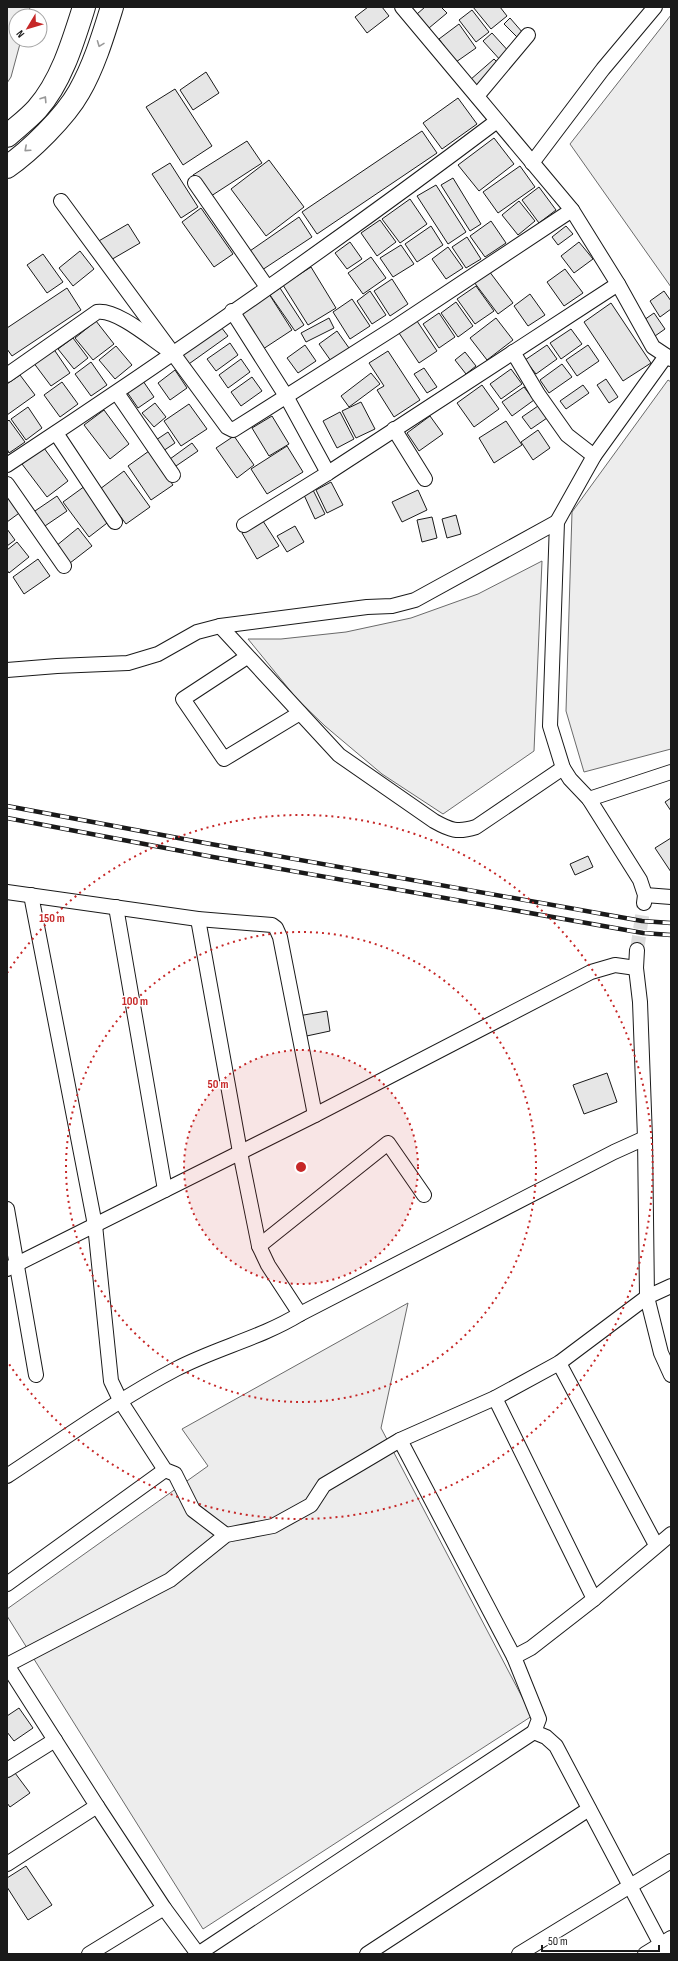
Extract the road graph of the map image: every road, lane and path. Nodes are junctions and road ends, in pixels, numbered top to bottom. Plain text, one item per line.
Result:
1 (84, 7) edge
2 (112, 7) edge
3 (402, 7) edge
4 (654, 7) edge
5 (416, 13) edge
6 (528, 36) dead end
7 (477, 96) junction
8 (497, 121) junction
9 (7, 136) edge
10 (532, 163) junction
11 (7, 167) edge
12 (195, 183) dead end
13 (61, 201) dead end
14 (572, 210) junction
15 (618, 284) junction
16 (268, 287) junction
17 (232, 311) junction
18 (172, 352) junction
19 (513, 352) junction
20 (669, 357) edge
21 (7, 375) edge
22 (117, 393) junction
23 (286, 396) junction
24 (394, 429) junction
25 (56, 433) junction
26 (594, 456) junction
27 (7, 465) edge
28 (328, 473) junction
29 (173, 475) dead end
30 (425, 479) dead end
31 (7, 484) edge
32 (115, 522) dead end
33 (557, 522) junction
34 (244, 525) dead end
35 (64, 566) dead end
36 (220, 626) junction
37 (247, 657) junction
38 (7, 670) edge
39 (300, 713) junction
40 (563, 768) junction
41 (671, 772) edge
42 (589, 799) junction
43 (7, 892) edge
44 (31, 895) junction
45 (671, 896) edge
46 (116, 907) junction
47 (198, 919) junction
48 (637, 950) tunnel mouth
49 (636, 968) junction
50 (315, 1115) junction
51 (645, 1138) junction
52 (240, 1152) junction
53 (165, 1190) junction
54 (424, 1196) dead end
55 (7, 1209) edge
56 (95, 1225) junction
57 (260, 1246) junction
58 (12, 1266) edge
59 (671, 1286) edge
60 (647, 1297) junction
61 (300, 1314) junction
62 (559, 1363) junction
63 (36, 1375) dead end
64 (671, 1375) edge
65 (495, 1398) junction
66 (121, 1402) junction
67 (400, 1440) junction
68 (165, 1470) junction
69 (7, 1476) edge
70 (671, 1534) edge
71 (226, 1535) junction
72 (656, 1545) junction
73 (7, 1584) edge
74 (594, 1599) junction
75 (514, 1656) junction
76 (7, 1665) edge
77 (534, 1732) junction
78 (55, 1740) junction
79 (7, 1770) edge
80 (97, 1806) junction
81 (589, 1809) junction
82 (671, 1861) edge
83 (7, 1864) edge
84 (630, 1885) junction
85 (164, 1908) junction
86 (666, 1945) edge
87 (90, 1954) edge
88 (367, 1954) edge
89 (519, 1954) edge
90 (645, 1954) edge

9 -> 1 highway
2 -> 11 highway
3 - 5 street
4 - 10 street
5 - 7 street
6 - 7 street
7 - 8 street
8 - 10 street
8 - 16 street
10 - 14 street
12 - 16 street
13 - 18 street
14 - 15 street
14 - 23 street
15 - 19 street
15 - 20 street
16 - 17 street
17 - 18 street
17 - 23 street
18 - 21 street
18 - 22 street
18 - 23 street
19 - 24 street
19 - 26 street
20 - 26 street
22 - 25 street
22 - 29 street
23 - 28 street
24 - 28 street
24 - 30 street
25 - 27 street
25 - 32 street
26 - 33 street
28 - 34 street
31 - 35 street
33 - 36 street
33 - 40 street
36 - 37 street
36 - 38 street
37 - 39 street
37 - 39 street
39 - 40 street
40 - 42 street
41 - 42 street
42 - 45 street
43 - 44 street
44 - 46 street
44 - 56 street
46 - 47 street
46 - 53 street
47 - 50 street
47 - 52 street
48 - 49 street
49 - 50 street
49 - 51 street
50 - 52 street
51 - 60 street
51 - 61 street
52 - 53 street
52 - 57 street
53 - 56 street
54 - 57 street
55 - 58 street
56 - 58 street
56 - 66 street
57 - 61 street
58 - 63 street
59 - 60 street
60 - 62 street
60 - 64 street
61 - 66 street
62 - 65 street
62 - 72 street
65 - 67 street
65 - 74 street
66 - 68 street
66 - 69 street
67 - 71 street
67 - 75 street
68 - 71 street
68 - 73 street
70 - 72 street
71 - 76 street
72 - 74 street
74 - 75 street
75 - 77 street
76 - 78 street
77 - 81 street
77 - 85 street
78 - 79 street
78 - 80 street
80 - 83 street
80 - 85 street
81 - 84 street
81 - 88 street
82 - 84 street
84 - 86 street
84 - 89 street
85 - 87 street
86 - 90 street

